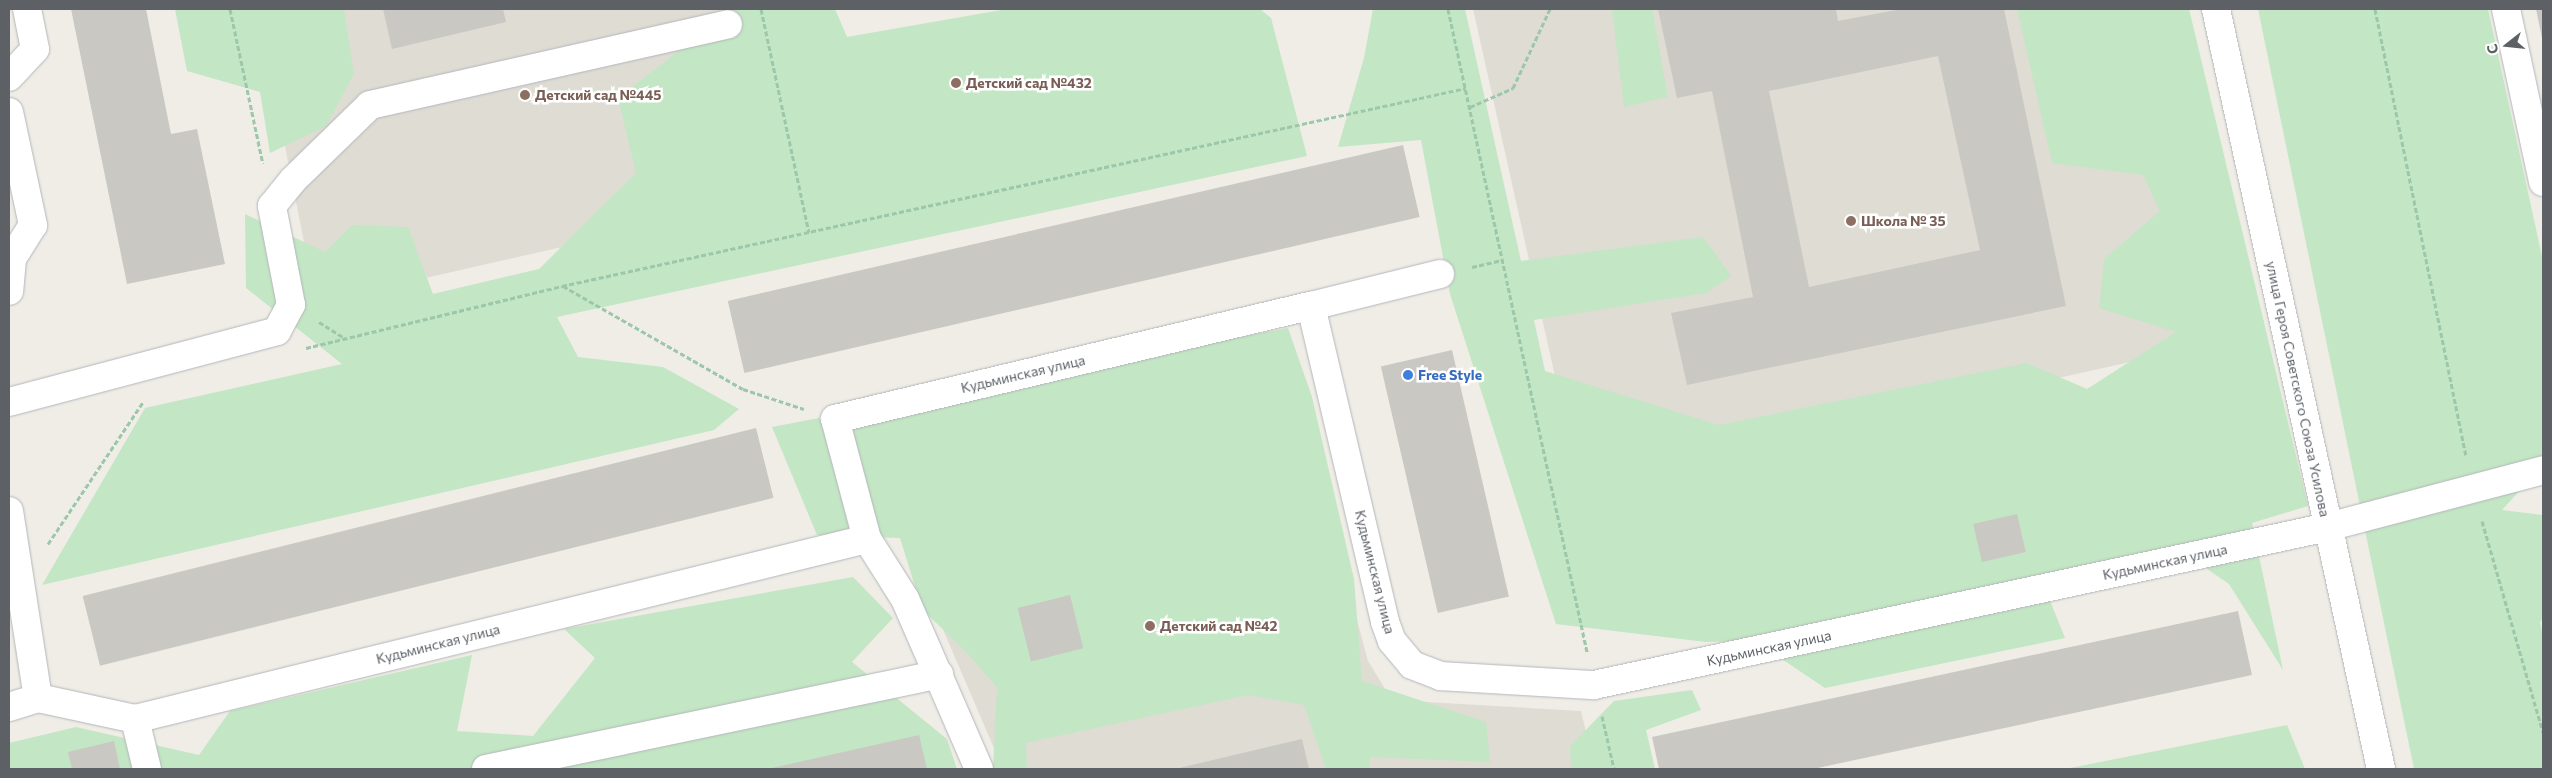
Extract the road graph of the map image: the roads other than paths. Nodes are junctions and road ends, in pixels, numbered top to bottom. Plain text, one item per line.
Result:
1 (27, 9) edge
2 (2216, 9) edge
3 (2506, 9) edge
4 (728, 24) dead end
5 (9, 78) edge
6 (9, 112) edge
7 (2543, 182) edge
8 (10, 260) edge
9 (1440, 274) dead end
10 (9, 291) edge
11 (1311, 306) junction
12 (9, 402) edge
13 (2543, 470) edge
14 (9, 511) edge
15 (2328, 527) junction
16 (867, 539) junction
17 (16, 575) edge
18 (939, 674) junction
19 (38, 698) junction
20 (9, 707) edge
21 (135, 718) junction
22 (147, 769) edge
23 (486, 769) edge
24 (979, 769) edge
25 (2381, 769) edge

1 - 5 street
2 - 15 street, улица Героя Советского Союза Усилова
3 - 7 street
4 - 12 street
6 - 8 street
8 - 10 street
9 - 11 street
11 - 15 street, Кудьминская улица
11 - 16 street, Кудьминская улица
13 - 15 street, Кудьминская улица
14 - 17 street
15 - 25 street, улица Героя Советского Союза Усилова
16 - 18 street
16 - 21 street, Кудьминская улица
17 - 19 street
18 - 23 street
18 - 24 street
19 - 20 street, Кудьминская улица
19 - 21 street, Кудьминская улица
21 - 22 street

